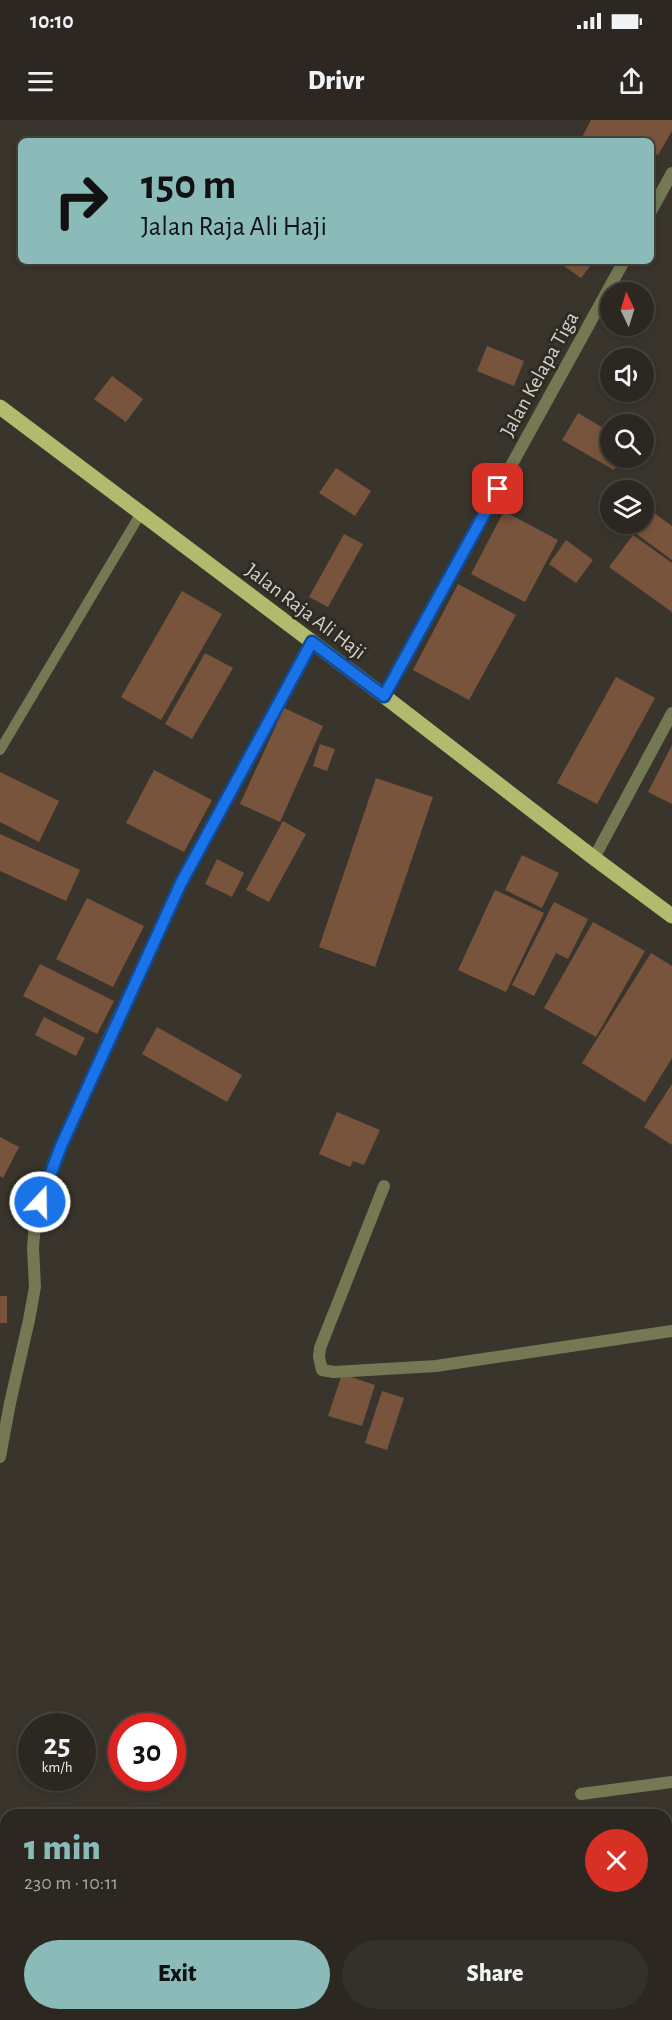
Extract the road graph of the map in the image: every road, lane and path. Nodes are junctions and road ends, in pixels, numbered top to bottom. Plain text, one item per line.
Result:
1 (672, 173) edge
2 (654, 206) edge
3 (622, 264) edge
4 (0, 407) edge
5 (141, 513) junction
6 (312, 642) junction
7 (384, 696) junction
8 (672, 713) edge
9 (0, 750) edge
10 (594, 858) junction
11 (672, 916) edge
12 (384, 1186) dead end
13 (672, 1330) edge
14 (0, 1457) edge
15 (672, 1782) edge
16 (582, 1794) dead end

1 - 2 street
3 - 7 street, Jalan Kelapa Tiga
4 - 5 main road, Jalan Raja Ali Haji
5 - 6 main road, Jalan Raja Ali Haji
5 - 9 lane
6 - 7 main road, Jalan Raja Ali Haji
6 - 14 street
7 - 10 main road, Jalan Raja Ali Haji
8 - 10 street
10 - 11 main road, Jalan Raja Ali Haji
12 - 13 street
15 - 16 street

